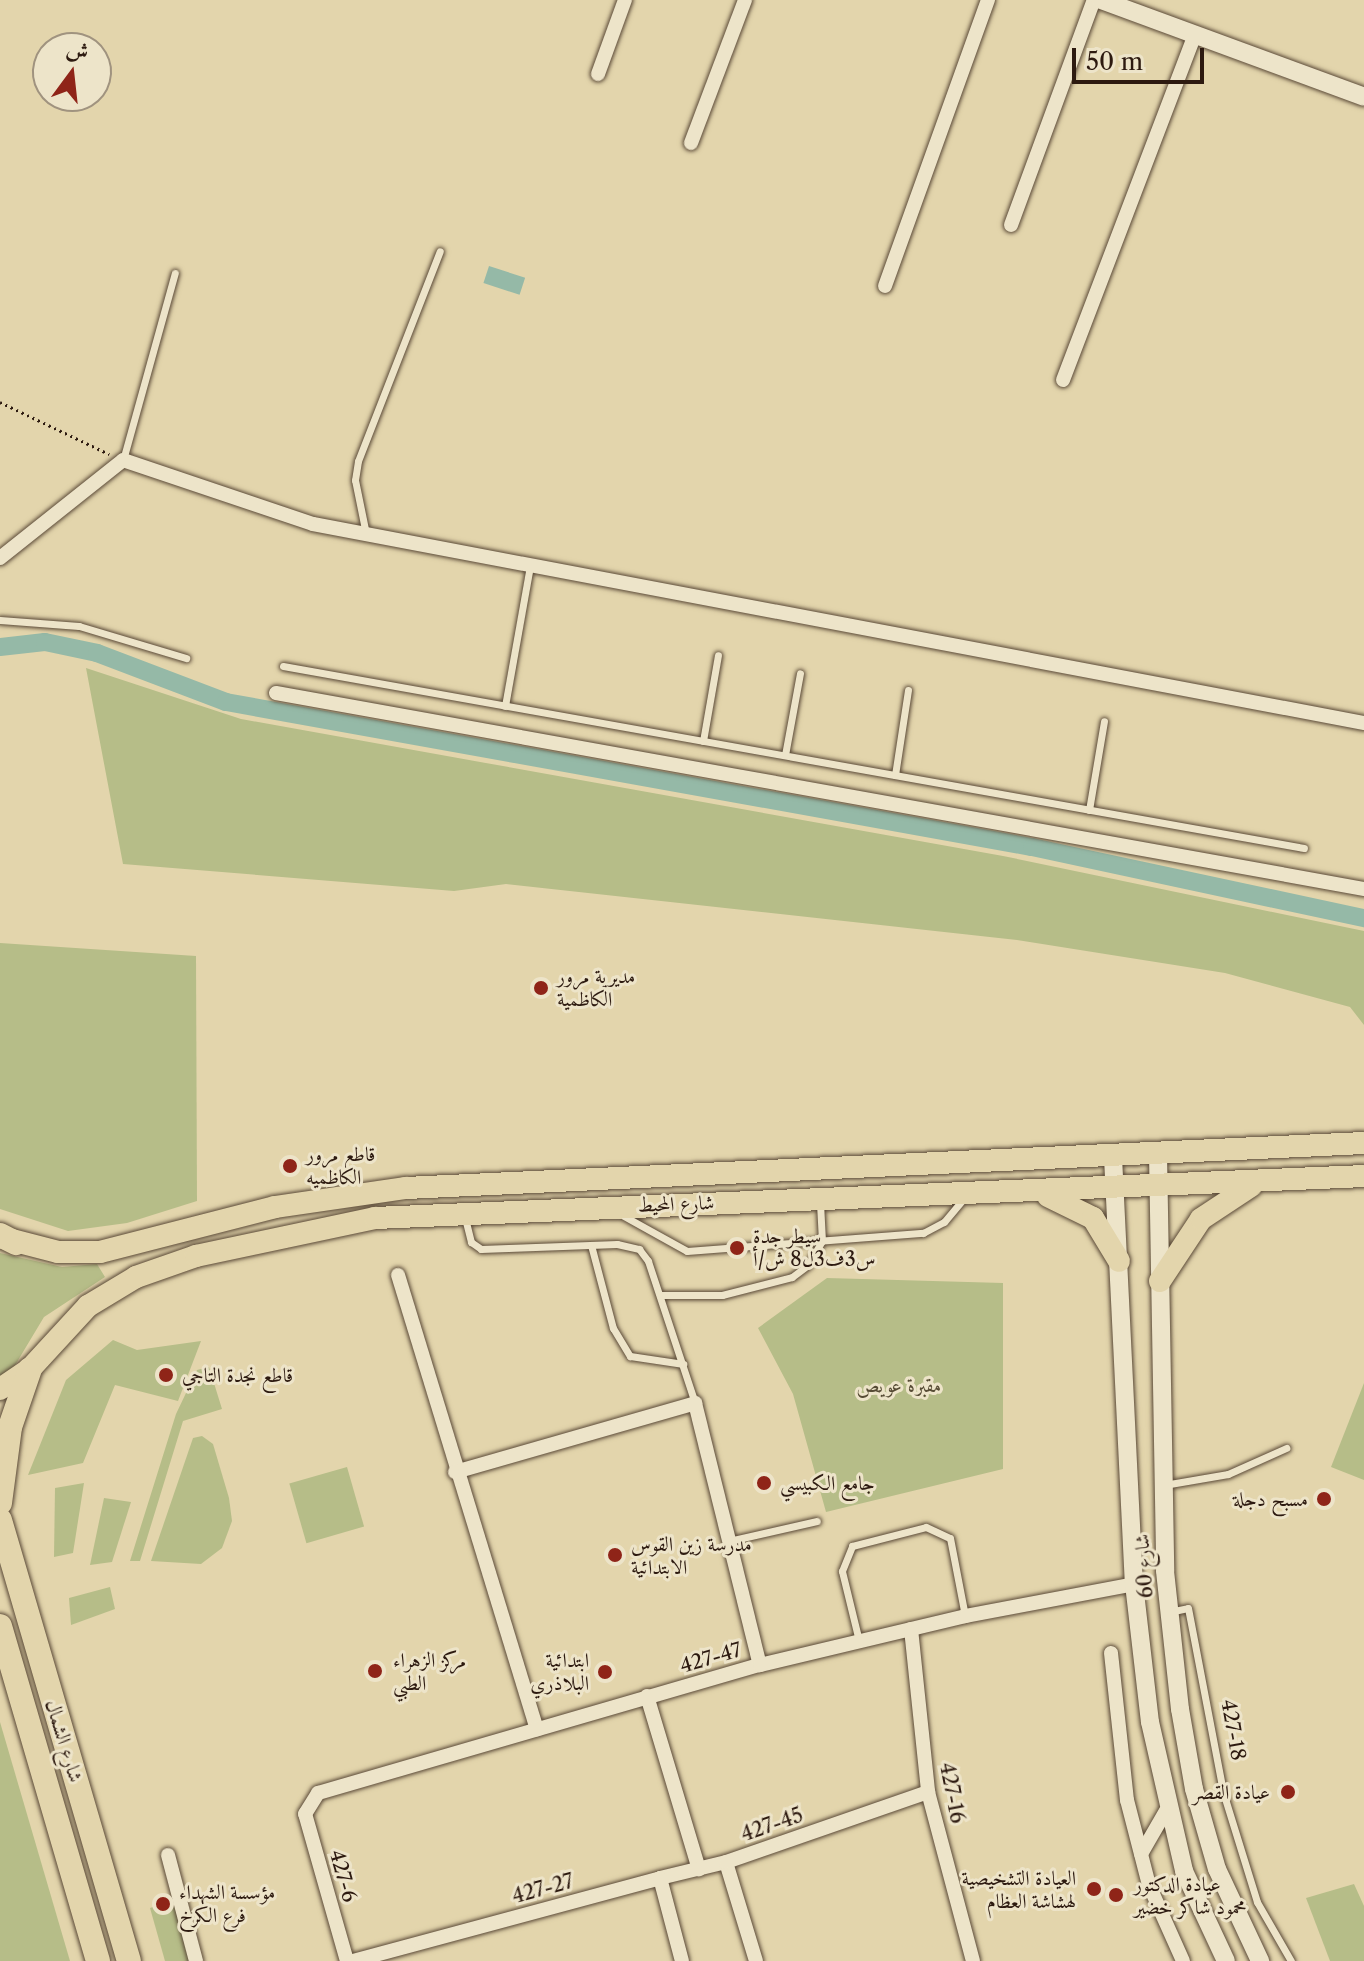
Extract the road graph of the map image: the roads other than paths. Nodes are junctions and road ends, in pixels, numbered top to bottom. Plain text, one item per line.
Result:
1 (625, 0) edge
2 (745, 0) edge
3 (988, 0) edge
4 (1094, 0) edge
5 (1101, 0) edge
6 (1195, 35) junction
7 (598, 74) dead end
8 (1364, 97) edge
9 (691, 143) dead end
10 (1011, 225) dead end
11 (440, 251) dead end
12 (175, 273) dead end
13 (885, 286) dead end
14 (1063, 380) dead end
15 (123, 460) junction
16 (366, 534) junction
17 (0, 558) edge
18 (530, 565) junction
19 (0, 620) edge
20 (718, 655) dead end
21 (186, 658) dead end
22 (283, 666) dead end
23 (800, 673) dead end
24 (908, 690) dead end
25 (276, 693) dead end
26 (505, 706) junction
27 (1104, 721) dead end
28 (1364, 723) edge
29 (703, 741) junction
30 (785, 755) junction
31 (895, 775) junction
32 (1089, 810) junction
33 (1304, 848) dead end
34 (1364, 889) edge
35 (1364, 1143) edge
36 (1158, 1154) junction
37 (1113, 1157) junction
38 (806, 1169) junction
39 (773, 1171) junction
40 (1364, 1176) edge
41 (1256, 1183) junction
42 (1159, 1186) junction
43 (1115, 1189) junction
44 (1032, 1190) junction
45 (969, 1192) junction
46 (815, 1198) junction
47 (770, 1200) junction
48 (601, 1207) junction
49 (464, 1212) junction
50 (5, 1238) edge
51 (822, 1241) junction
52 (591, 1245) junction
53 (1119, 1261) junction
54 (398, 1275) dead end
55 (1160, 1281) junction
56 (660, 1295) junction
57 (683, 1364) junction
58 (30, 1369) junction
59 (0, 1389) edge
60 (695, 1403) junction
61 (1286, 1448) dead end
62 (455, 1472) junction
63 (1162, 1486) junction
64 (0, 1503) edge
65 (0, 1520) edge
66 (817, 1521) dead end
67 (729, 1541) junction
68 (1134, 1584) junction
69 (1169, 1612) junction
70 (965, 1616) junction
71 (0, 1626) edge
72 (911, 1629) junction
73 (859, 1641) junction
74 (1111, 1653) dead end
75 (760, 1665) junction
76 (647, 1696) junction
77 (537, 1729) junction
78 (928, 1792) junction
79 (308, 1802) joint
80 (1167, 1809) junction
81 (1141, 1854) junction
82 (168, 1855) dead end
83 (726, 1862) junction
84 (699, 1869) junction
85 (660, 1878) junction
86 (98, 1961) edge
87 (129, 1961) edge
88 (196, 1961) edge
89 (347, 1961) edge
90 (353, 1961) edge
91 (682, 1961) edge
92 (756, 1961) edge
93 (973, 1961) edge
94 (1183, 1961) edge
95 (1226, 1961) edge
96 (1260, 1961) edge
97 (1291, 1961) edge

1 - 7 street
2 - 9 street
3 - 13 street
4 - 10 street
5 - 6 street
6 - 8 street
6 - 14 street
11 - 16 lane
12 - 15 lane
15 - 16 street
15 - 17 street
16 - 18 street
18 - 26 lane
18 - 28 street
19 - 21 lane
20 - 29 lane
22 - 26 lane
23 - 30 lane
24 - 31 lane
25 - 34 street
26 - 29 lane
27 - 32 lane
29 - 30 lane
30 - 31 lane
31 - 32 lane
32 - 33 lane
35 - 36 main road, شارع المحيط
36 - 37 main road, شارع المحيط
36 - 42 street, شارع 60
37 - 38 main road, شارع المحيط
37 - 43 street, شارع 60
38 - 39 main road, شارع المحيط
38 - 46 main road
39 - 47 main road
39 - 50 main road, شارع المحيط
40 - 41 main road, شارع المحيط
41 - 42 main road, شارع المحيط
41 - 55 main road
42 - 43 main road, شارع المحيط
42 - 55 street, شارع 60
43 - 44 main road, شارع المحيط
43 - 53 street, شارع 60
44 - 45 main road, شارع المحيط
44 - 53 main road
45 - 46 main road, شارع المحيط
45 - 51 lane
46 - 47 main road, شارع المحيط
46 - 51 lane
47 - 48 main road, شارع المحيط
48 - 49 main road, شارع المحيط
48 - 51 lane
49 - 52 lane
49 - 58 main road, شارع المحيط
51 - 56 lane
52 - 56 lane
52 - 57 lane
53 - 68 street, شارع 60
54 - 62 street
55 - 63 street, شارع 60
56 - 57 lane
57 - 60 lane
58 - 59 main road, شارع المحيط
58 - 64 highway
60 - 62 street
60 - 67 street
61 - 63 lane
62 - 77 street
63 - 69 street, شارع 60
65 - 87 highway, شارع الشمال
66 - 67 lane
67 - 75 street
68 - 70 street, 427-47
68 - 80 street, شارع 60
69 - 96 street, شارع 60
69 - 97 lane, 427-18
70 - 72 street, 427-47
70 - 73 lane
71 - 86 highway, شارع الشمال
72 - 73 street, 427-47
72 - 78 street, 427-16
73 - 75 street, 427-47
74 - 81 street
75 - 76 street, 427-47
76 - 77 street, 427-47
76 - 84 street
77 - 79 street, 427-47
78 - 83 street, 427-45
78 - 93 street, 427-16
79 - 89 street, 427-6
80 - 81 street
80 - 95 street, شارع 60
81 - 94 street
82 - 88 street
83 - 84 street, 427-27
83 - 92 street, 427-45
84 - 85 street, 427-27
85 - 90 street, 427-27
85 - 91 street

